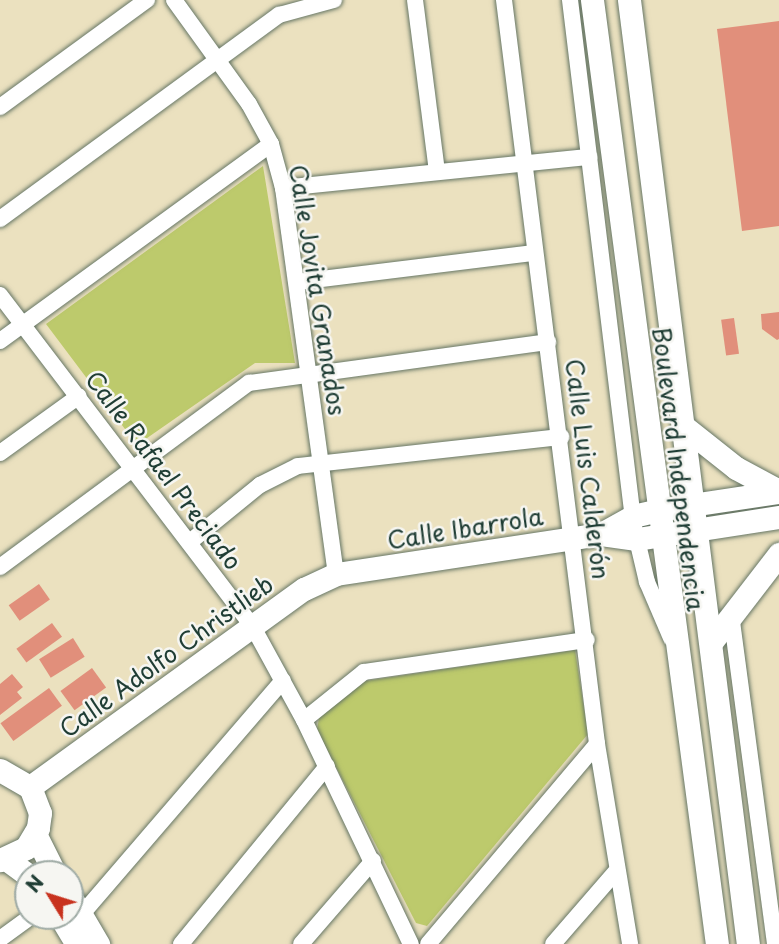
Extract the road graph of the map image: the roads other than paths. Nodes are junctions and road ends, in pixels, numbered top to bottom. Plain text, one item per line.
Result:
1 (147, 0) edge
2 (174, 0) edge
3 (334, 0) edge
4 (415, 0) edge
5 (504, 0) edge
6 (570, 0) edge
7 (592, 0) edge
8 (629, 0) edge
9 (220, 62) junction
10 (0, 107) edge
11 (271, 144) junction
12 (589, 157) junction
13 (523, 162) junction
14 (437, 172) junction
15 (283, 188) junction
16 (0, 219) edge
17 (534, 253) junction
18 (297, 282) junction
19 (0, 295) edge
20 (23, 323) junction
21 (0, 341) edge
22 (548, 342) junction
23 (311, 375) junction
24 (79, 396) junction
25 (683, 426) junction
26 (561, 437) junction
27 (0, 453) edge
28 (321, 462) junction
29 (135, 467) junction
30 (779, 491) edge
31 (694, 503) junction
32 (658, 510) junction
33 (633, 516) junction
34 (779, 517) edge
35 (697, 528) junction
36 (601, 534) junction
37 (661, 535) junction
38 (573, 538) junction
39 (637, 539) junction
40 (191, 541) junction
41 (779, 554) edge
42 (0, 567) edge
43 (336, 574) junction
44 (731, 614) junction
45 (253, 627) junction
46 (587, 640) junction
47 (712, 641) junction
48 (677, 650) junction
49 (284, 680) junction
50 (304, 720) junction
51 (597, 744) junction
52 (327, 766) junction
53 (0, 770) edge
54 (30, 787) junction
55 (35, 834) junction
56 (3, 860) edge
57 (48, 860) edge
58 (373, 861) junction
59 (617, 870) junction
60 (84, 895) edge
61 (84, 926) edge
62 (98, 944) edge
63 (181, 944) edge
64 (301, 944) edge
65 (411, 944) edge
66 (428, 944) edge
67 (554, 944) edge
68 (630, 944) edge
69 (717, 944) edge
70 (748, 944) edge
71 (775, 944) edge

1 - 10 street
2 - 9 street, Calle Jovita Granados
3 - 9 street
4 - 14 street
5 - 13 street, Calle Luis Calderón
6 - 12 street
7 - 32 main road, Boulevard Independencia
8 - 25 main road, Boulevard Independencia
9 - 11 street, Calle Jovita Granados
9 - 16 street
11 - 15 street, Calle Jovita Granados
11 - 20 street
12 - 13 street
12 - 33 street
13 - 14 street
13 - 17 street, Calle Luis Calderón
14 - 15 street
15 - 18 street, Calle Jovita Granados
17 - 18 street
17 - 22 street, Calle Luis Calderón
18 - 23 street, Calle Jovita Granados
19 - 20 street, Calle Rafael Preciado
20 - 21 street
20 - 24 street, Calle Rafael Preciado
22 - 23 street
22 - 26 street, Calle Luis Calderón
23 - 28 street, Calle Jovita Granados
23 - 29 street
24 - 27 street
24 - 29 street, Calle Rafael Preciado
25 - 30 main road
25 - 31 main road, Boulevard Independencia
26 - 28 street
26 - 38 street, Calle Luis Calderón
28 - 40 street
28 - 43 street, Calle Jovita Granados
29 - 40 street, Calle Rafael Preciado
29 - 42 street
30 - 31 main road, Calle Ibarrola
31 - 32 main road, Calle Ibarrola
31 - 35 main road, Boulevard Independencia
32 - 33 main road, Calle Ibarrola
32 - 37 main road, Boulevard Independencia
33 - 36 main road, Calle Ibarrola
33 - 39 street
34 - 35 main road, Calle Ibarrola
35 - 37 main road, Calle Ibarrola
35 - 47 main road, Boulevard Independencia
36 - 38 main road, Calle Ibarrola
36 - 39 main road, Calle Ibarrola
37 - 39 main road, Calle Ibarrola
37 - 48 main road, Boulevard Independencia
38 - 43 main road, Calle Ibarrola
38 - 46 street, Calle Luis Calderón
39 - 48 street
40 - 45 street, Calle Rafael Preciado
41 - 44 main road
43 - 45 main road, Calle Adolfo Christlieb
44 - 47 main road
44 - 71 street
45 - 49 street, Calle Rafael Preciado
45 - 54 main road, Calle Adolfo Christlieb
46 - 50 street
46 - 51 street, Calle Luis Calderón
47 - 70 main road, Boulevard Independencia
48 - 69 main road, Boulevard Independencia
49 - 50 street, Calle Rafael Preciado
49 - 60 street
50 - 52 street, Calle Rafael Preciado
51 - 59 street, Calle Luis Calderón
51 - 66 street
52 - 58 street, Calle Rafael Preciado
52 - 63 street
53 - 54 main road
54 - 55 main road
55 - 56 main road
55 - 57 main road
58 - 64 street
58 - 65 street, Calle Rafael Preciado
59 - 67 street
59 - 68 street, Calle Luis Calderón
61 - 62 main road

